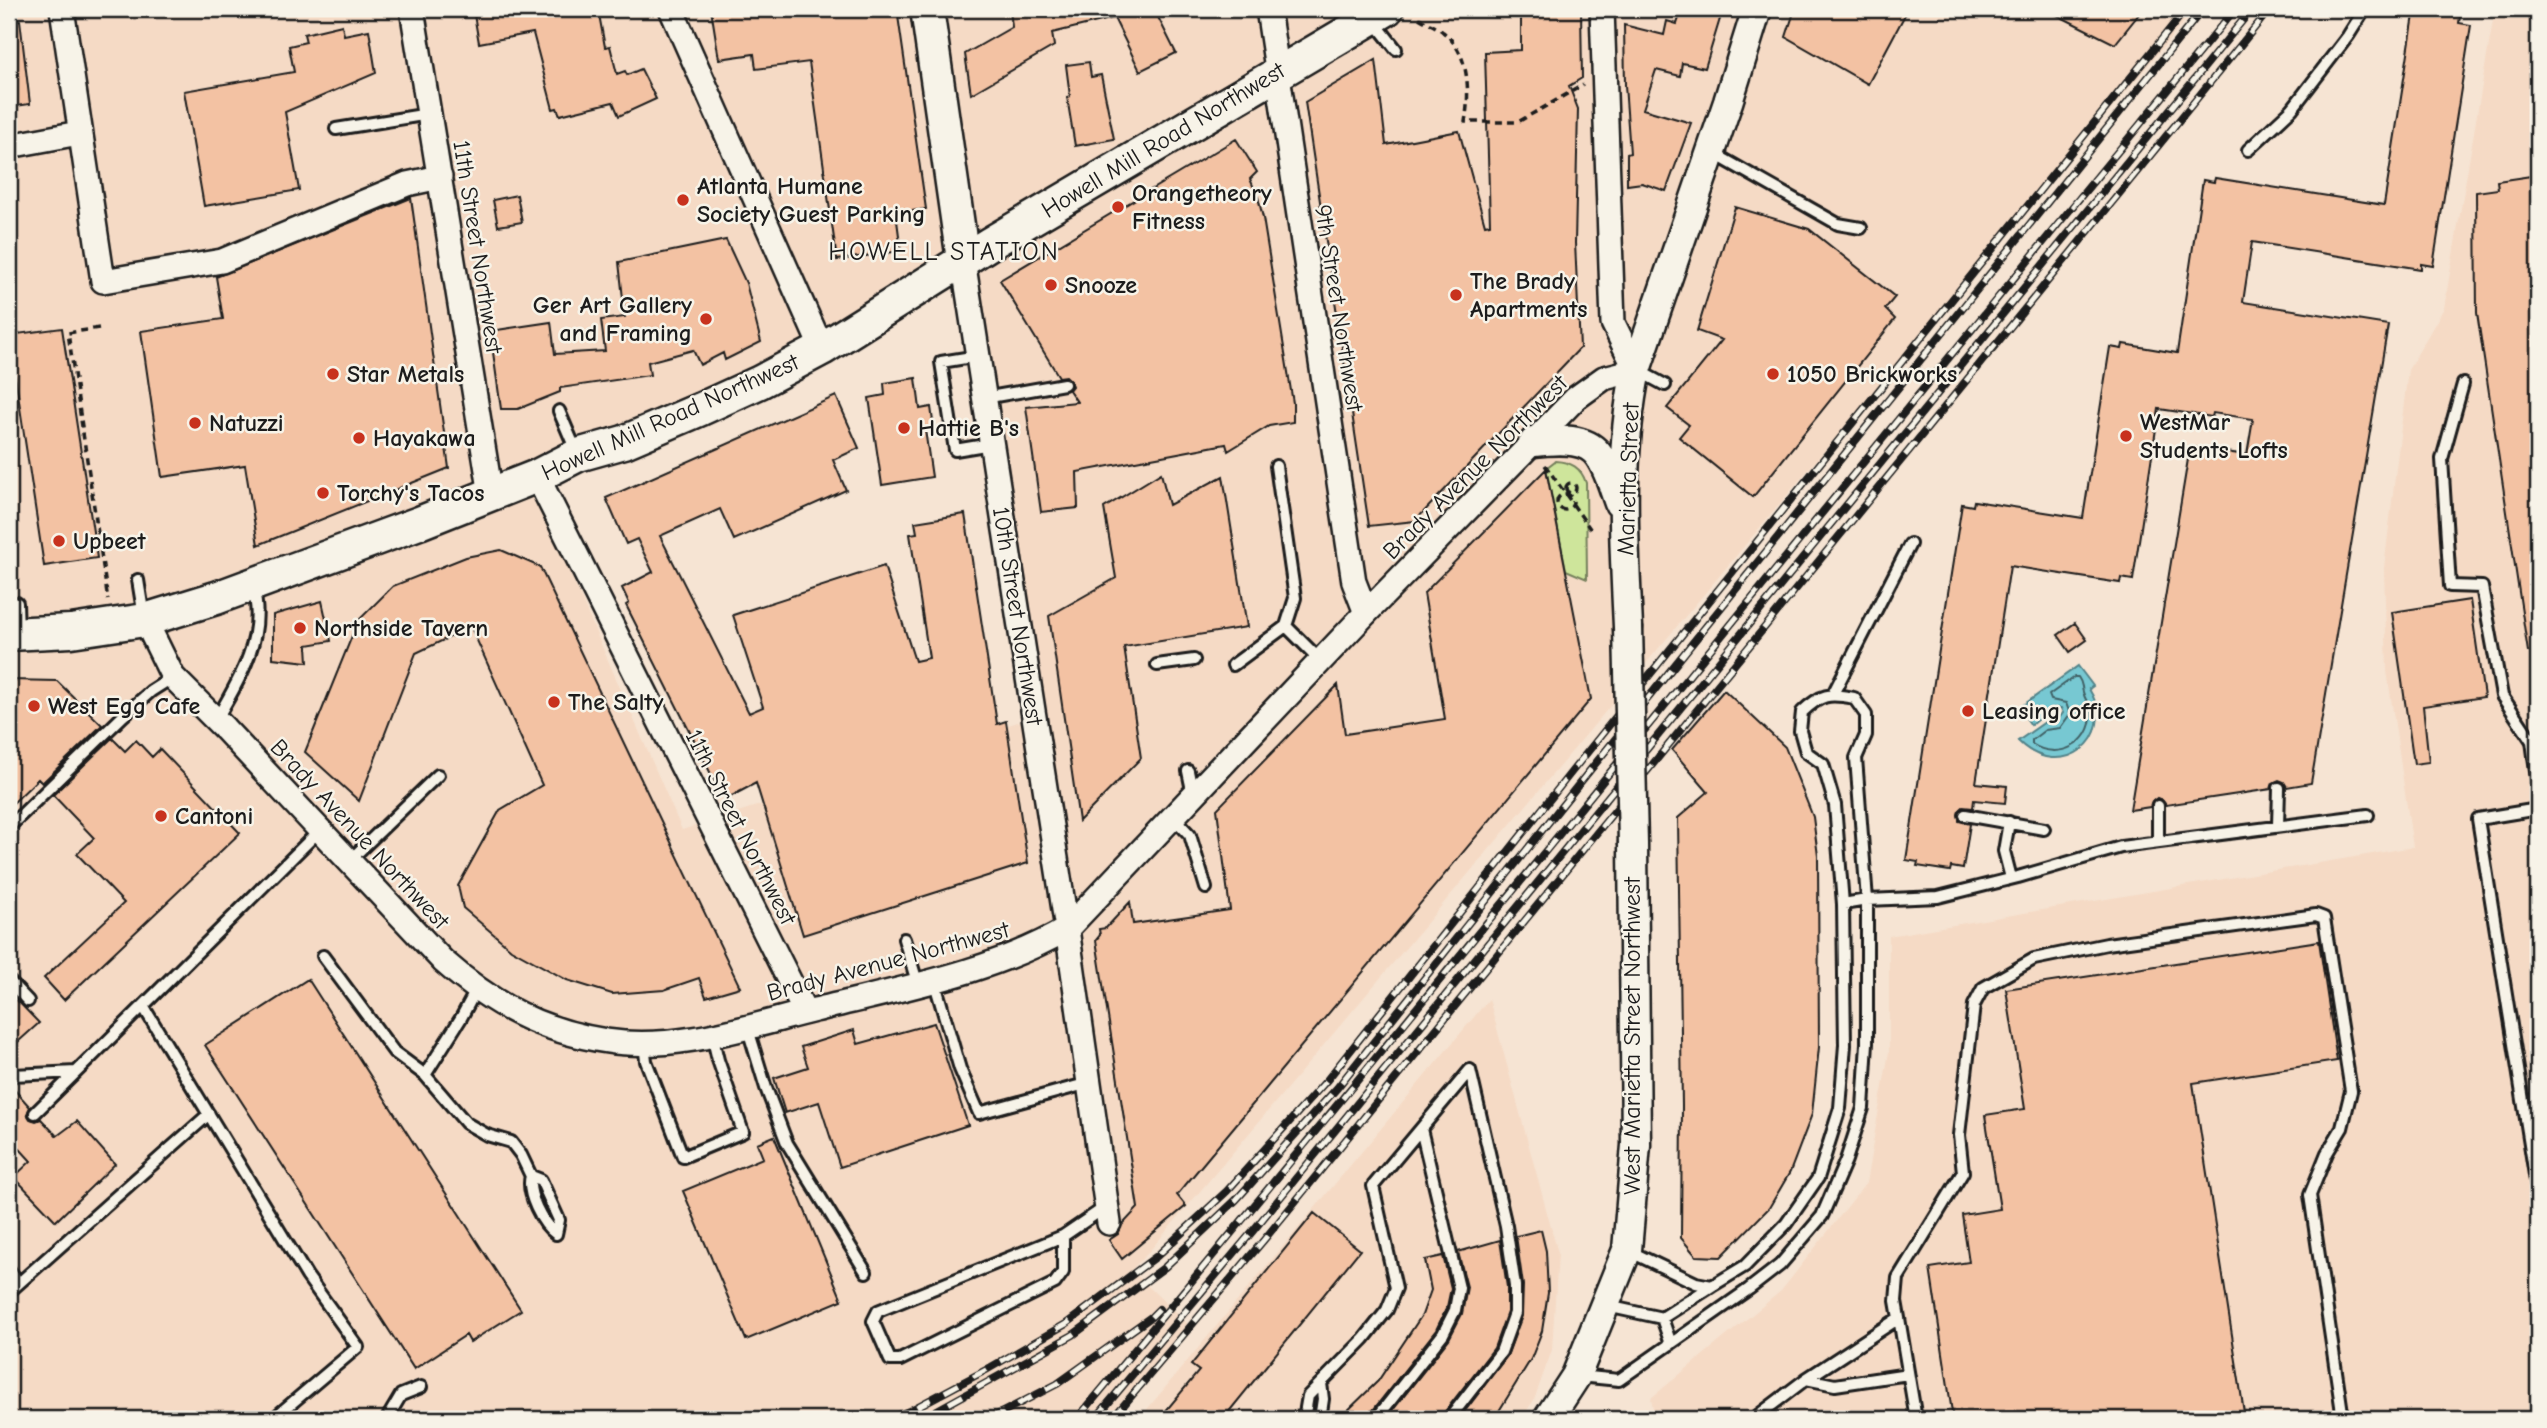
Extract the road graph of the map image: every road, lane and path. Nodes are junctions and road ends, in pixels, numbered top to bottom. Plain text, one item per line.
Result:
1 (62, 9) edge
2 (412, 9) edge
3 (671, 9) edge
4 (926, 9) edge
5 (1268, 9) edge
6 (1602, 9) edge
7 (1756, 9) edge
8 (2365, 9) edge
9 (1379, 13) edge
10 (1419, 18) dead end
11 (1396, 49) dead end
12 (1277, 73) junction
13 (1588, 82) dead end
14 (429, 114) junction
15 (336, 129) dead end
16 (79, 133) junction
17 (9, 146) edge
18 (2248, 150) dead end
19 (1711, 152) junction
20 (440, 177) junction
21 (1861, 229) dead end
22 (963, 260) junction
23 (99, 328) dead end
24 (822, 349) junction
25 (978, 356) junction
26 (1636, 370) junction
27 (1064, 384) dead end
28 (2463, 384) dead end
29 (1665, 385) dead end
30 (984, 398) junction
31 (559, 411) dead end
32 (991, 444) junction
33 (1539, 452) junction
34 (578, 455) junction
35 (1276, 466) dead end
36 (537, 477) junction
37 (1568, 494) junction
38 (491, 495) junction
39 (1572, 504) junction
40 (1623, 513) junction
41 (1591, 530) dead end
42 (1910, 544) dead end
43 (138, 580) dead end
44 (251, 585) junction
45 (108, 600) dead end
46 (17, 603) dead end
47 (1366, 613) junction
48 (145, 620) junction
49 (1286, 626) junction
50 (13, 634) edge
51 (1194, 660) dead end
52 (1321, 661) junction
53 (1233, 665) dead end
54 (1157, 666) dead end
55 (173, 677) junction
56 (1833, 694) junction
57 (216, 720) junction
58 (2535, 738) edge
59 (1188, 771) dead end
60 (438, 775) dead end
61 (2538, 786) edge
62 (2279, 788) dead end
63 (1193, 795) junction
64 (2158, 806) dead end
65 (2538, 809) edge
66 (1965, 815) dead end
67 (2368, 815) dead end
68 (1173, 817) junction
69 (2009, 822) junction
70 (9, 827) edge
71 (2278, 827) junction
72 (2044, 828) dead end
73 (320, 830) junction
74 (2158, 842) junction
75 (1633, 844) joint
76 (349, 861) junction
77 (2011, 878) junction
78 (1206, 888) dead end
79 (1867, 900) junction
80 (1843, 904) junction
81 (1067, 929) junction
82 (904, 939) dead end
83 (323, 956) dead end
84 (9, 981) edge
85 (926, 982) junction
86 (476, 990) junction
87 (28, 1001) dead end
88 (143, 1006) junction
89 (806, 1012) junction
90 (747, 1026) junction
91 (712, 1034) junction
92 (644, 1043) junction
93 (76, 1072) junction
94 (425, 1075) junction
95 (9, 1079) edge
96 (1089, 1083) junction
97 (35, 1112) dead end
98 (209, 1114) junction
99 (1421, 1129) junction
100 (531, 1176) junction
101 (2538, 1194) edge
102 (1108, 1215) joint
103 (1063, 1236) junction
104 (1627, 1250) junction
105 (9, 1270) edge
106 (866, 1272) dead end
107 (19, 1283) junction
108 (1712, 1286) junction
109 (9, 1292) edge
110 (1604, 1306) junction
111 (1662, 1318) junction
112 (1899, 1318) junction
113 (1671, 1344) junction
114 (1909, 1374) junction
115 (1576, 1376) junction
116 (1806, 1379) junction
117 (1321, 1383) junction
118 (421, 1387) dead end
119 (387, 1418) edge
120 (273, 1419) edge
121 (1304, 1419) edge
122 (1320, 1419) edge
123 (1376, 1419) edge
124 (1449, 1419) edge
125 (1548, 1419) edge
126 (1756, 1419) edge
127 (1916, 1419) edge
128 (2343, 1419) edge

1 - 16 street
2 - 14 street, 11th Street Northwest
3 - 24 street
4 - 22 main road, 10th Street Northwest
5 - 12 street, 9th Street Northwest
6 - 26 street
7 - 19 street, Marietta Street
8 - 18 lane
9 - 11 lane
9 - 12 main road, Howell Mill Road Northwest
10 - 13 path
12 - 22 main road, Howell Mill Road Northwest
12 - 47 street, 9th Street Northwest
14 - 15 lane
14 - 20 street, 11th Street Northwest
16 - 17 street
16 - 20 street
19 - 21 lane
19 - 26 street, Marietta Street
20 - 38 street, 11th Street Northwest
22 - 24 main road, Howell Mill Road Northwest
22 - 25 street, 10th Street Northwest
23 - 45 path
24 - 34 main road, Howell Mill Road Northwest
25 - 30 street, 10th Street Northwest
25 - 32 lane
26 - 29 lane
26 - 33 street, Brady Avenue Northwest
26 - 40 street, Marietta Street
27 - 30 lane
28 - 58 lane
30 - 32 street, 10th Street Northwest
31 - 34 lane
32 - 81 street, 10th Street Northwest
33 - 37 path
33 - 40 street
33 - 47 street, Brady Avenue Northwest
34 - 36 main road, Howell Mill Road Northwest
35 - 49 lane
36 - 38 main road, Howell Mill Road Northwest
36 - 89 street, 11th Street Northwest
37 - 39 path
37 - 39 path
38 - 44 main road, Howell Mill Road Northwest
39 - 41 path
40 - 75 street, Marietta Street, bridge
42 - 56 lane
43 - 48 lane
44 - 48 main road, Howell Mill Road Northwest
44 - 57 lane
46 - 50 lane
47 - 52 street, Brady Avenue Northwest
48 - 50 main road, Howell Mill Road Northwest
48 - 55 street, Brady Avenue Northwest
49 - 52 lane
49 - 53 lane
51 - 54 lane
52 - 63 street, Brady Avenue Northwest
55 - 57 street, Brady Avenue Northwest
55 - 70 lane
56 - 79 lane
56 - 80 lane
57 - 73 street, Brady Avenue Northwest
58 - 61 lane
59 - 63 lane
60 - 76 lane
62 - 71 lane
63 - 68 street, Brady Avenue Northwest
64 - 74 lane
65 - 101 lane
66 - 69 lane
67 - 71 lane
68 - 78 lane
68 - 81 street, Brady Avenue Northwest
69 - 72 lane
69 - 77 lane
71 - 74 lane
73 - 76 street, Brady Avenue Northwest
73 - 88 lane
74 - 77 lane
75 - 104 street, West Marietta Street Northwest
76 - 86 street, Brady Avenue Northwest
77 - 79 lane
79 - 80 lane
79 - 113 lane
80 - 108 lane
81 - 85 street, Brady Avenue Northwest
81 - 96 street, 10th Street Northwest
82 - 85 lane
83 - 94 lane
84 - 87 lane
85 - 89 street, Brady Avenue Northwest
85 - 96 lane
86 - 92 street, Brady Avenue Northwest
86 - 94 lane
88 - 93 lane
88 - 98 lane
89 - 90 street, Brady Avenue Northwest
90 - 91 street, Brady Avenue Northwest
90 - 106 lane
91 - 92 street, Brady Avenue Northwest
91 - 92 lane
93 - 95 lane
93 - 97 lane
94 - 100 lane
96 - 102 street, 10th Street Northwest
98 - 107 lane
98 - 120 lane
99 - 117 lane
99 - 123 lane
99 - 124 lane
100 - 100 lane
102 - 103 lane
103 - 103 lane
104 - 108 lane
104 - 110 street, West Marietta Street Northwest
105 - 107 lane
107 - 109 lane
108 - 111 lane
110 - 111 lane
110 - 115 street, West Marietta Street Northwest
111 - 113 lane
112 - 114 lane
112 - 116 lane
112 - 128 lane
113 - 115 lane
114 - 116 lane
114 - 127 lane
115 - 125 street, West Marietta Street Northwest
116 - 126 lane
117 - 121 lane
117 - 122 lane
118 - 119 lane

